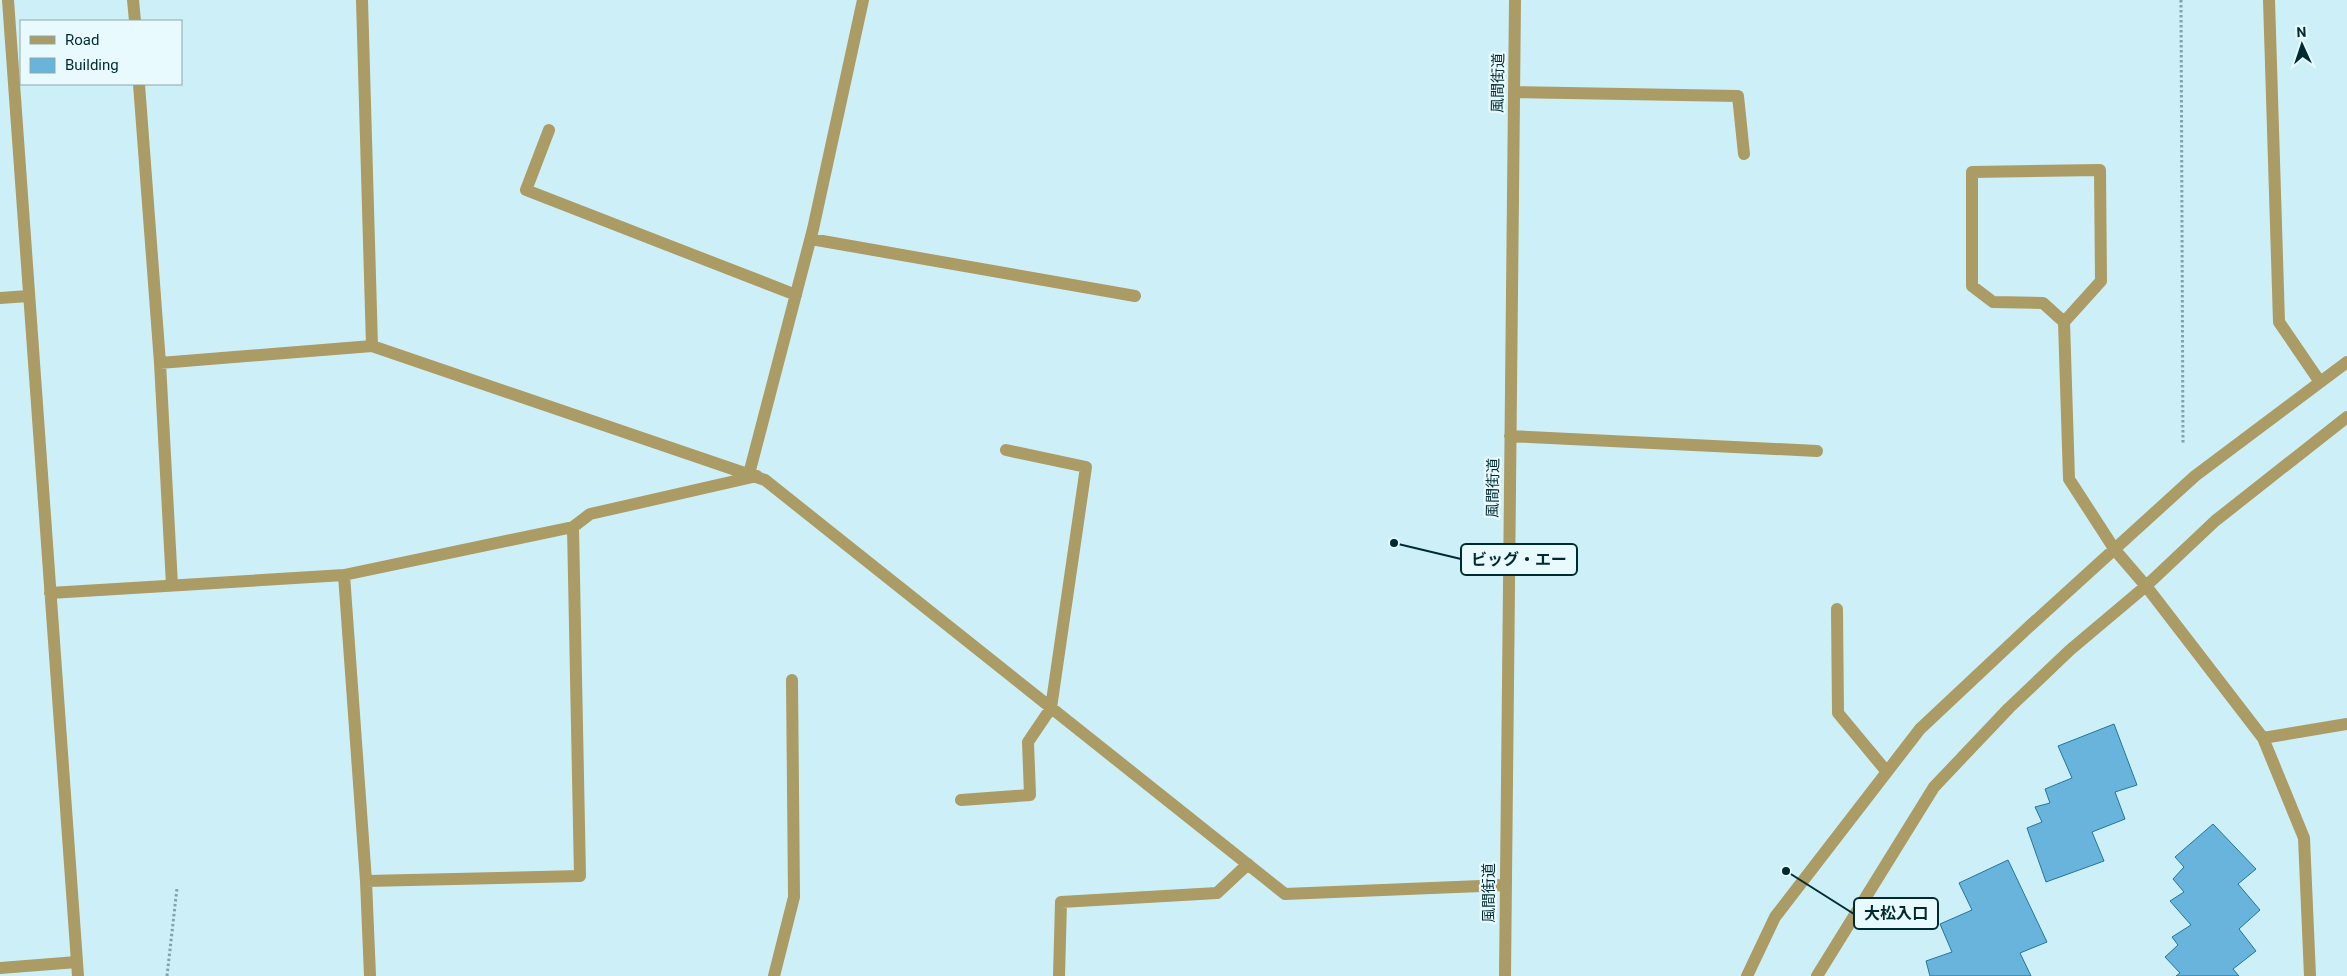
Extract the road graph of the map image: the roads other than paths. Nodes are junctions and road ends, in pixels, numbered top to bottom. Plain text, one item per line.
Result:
1 (8, 0) edge
2 (133, 0) edge
3 (362, 0) edge
4 (863, 0) edge
5 (1515, 0) edge
6 (2269, 0) edge
7 (135, 20) edge
8 (139, 85) edge
9 (1514, 92) junction
10 (549, 130) dead end
11 (1744, 154) dead end
12 (811, 238) junction
13 (796, 295) junction
14 (28, 296) junction
15 (1135, 296) dead end
16 (0, 298) edge
17 (2064, 322) junction
18 (372, 346) junction
19 (2347, 362) edge
20 (160, 363) junction
21 (2320, 382) junction
22 (2347, 417) edge
23 (1510, 436) junction
24 (1006, 450) dead end
25 (1817, 451) dead end
26 (753, 475) junction
27 (573, 527) junction
28 (2115, 550) junction
29 (344, 575) junction
30 (172, 586) junction
31 (2146, 586) junction
32 (50, 593) junction
33 (1837, 609) dead end
34 (792, 680) dead end
35 (1052, 708) junction
36 (2347, 724) edge
37 (2263, 738) junction
38 (1887, 772) junction
39 (960, 800) dead end
40 (1248, 864) junction
41 (366, 881) junction
42 (1505, 885) junction
43 (77, 962) junction
44 (0, 968) edge
45 (78, 976) edge
46 (370, 976) edge
47 (774, 976) edge
48 (1059, 976) edge
49 (1505, 976) edge
50 (1747, 976) edge
51 (1816, 976) edge
52 (2310, 976) edge

1 - 14 street
2 - 7 street
3 - 18 street
4 - 12 street
5 - 9 street, 風間街道
6 - 21 street
8 - 20 street
9 - 11 street
9 - 23 street, 風間街道
10 - 13 street
12 - 13 street
12 - 15 street
13 - 26 street
14 - 16 street
14 - 32 street
17 - 17 street
17 - 28 street
18 - 20 street
18 - 26 street
19 - 21 street
20 - 30 street
21 - 28 street
22 - 31 street
23 - 25 street
23 - 42 street, 風間街道
24 - 35 street
26 - 27 street
26 - 35 street
27 - 29 street
27 - 41 street
28 - 31 street
28 - 38 street
29 - 30 street
29 - 41 street
30 - 32 street
31 - 37 street
31 - 51 street
32 - 43 street
33 - 38 street
34 - 47 street
35 - 39 street
35 - 40 street
36 - 37 street
37 - 52 street
38 - 50 street
40 - 42 street
40 - 48 street
41 - 46 street
42 - 49 street, 風間街道
43 - 44 street
43 - 45 street

